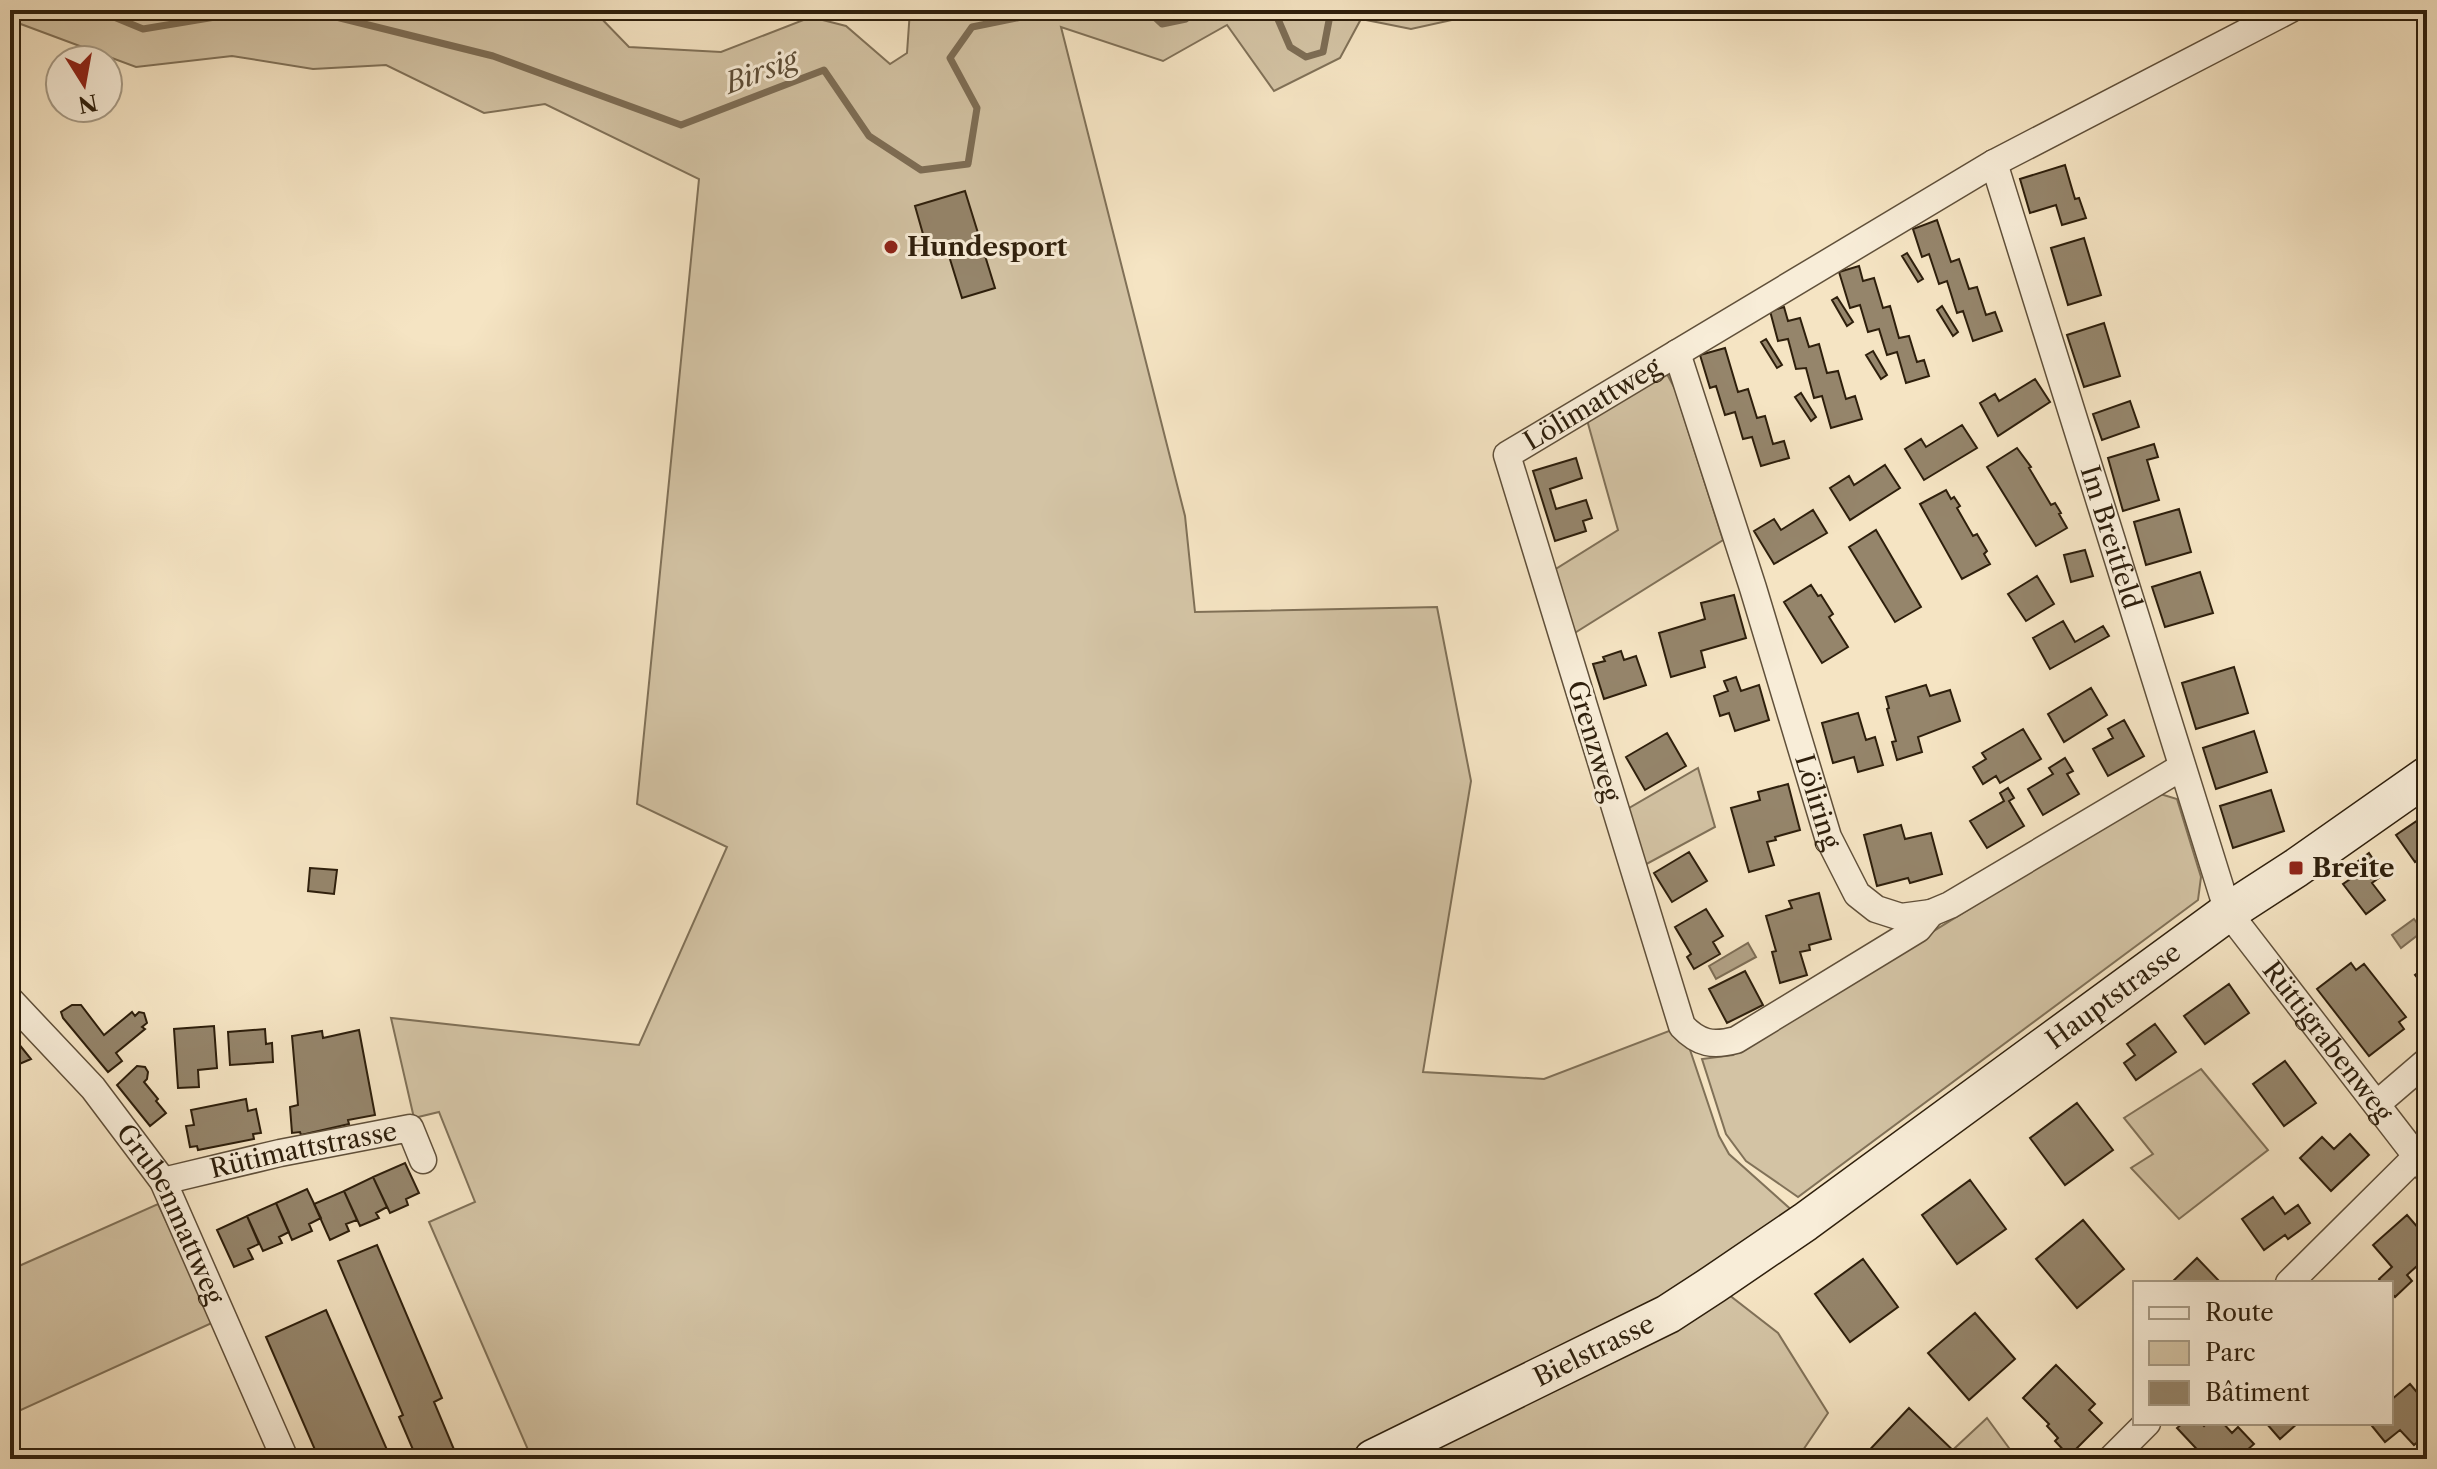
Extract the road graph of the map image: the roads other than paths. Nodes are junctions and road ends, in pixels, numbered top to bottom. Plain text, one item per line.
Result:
1 (2289, 10) edge
2 (1994, 163) junction
3 (1677, 353) junction
4 (1507, 455) joint
5 (2182, 767) junction
6 (2427, 776) edge
7 (2228, 912) junction
8 (1931, 913) junction
9 (10, 1000) edge
10 (2427, 1061) edge
11 (2378, 1103) junction
12 (423, 1160) dead end
13 (2422, 1163) edge
14 (163, 1181) junction
15 (1805, 1222) joint
16 (2291, 1281) edge
17 (2145, 1425) edge
18 (285, 1459) edge
19 (1373, 1459) edge
20 (2111, 1459) edge

1 - 2 street, Lölimattweg
2 - 3 street, Lölimattweg
2 - 5 street, Im Breitfeld
3 - 4 street, Lölimattweg
3 - 8 street, Löliring
4 - 8 street, Grenzweg
5 - 7 street, Im Breitfeld
5 - 8 street, Löliring
6 - 7 main road, Hauptstrasse
7 - 11 street, Rüttigrabenweg
7 - 15 main road, Hauptstrasse
9 - 14 street, Grubenmattweg
10 - 11 street
11 - 13 street, Rüttigrabenweg
12 - 14 street, Rütimattstrasse
13 - 16 street
14 - 18 street, Grubenmattweg
15 - 19 main road, Bielstrasse
17 - 20 street

